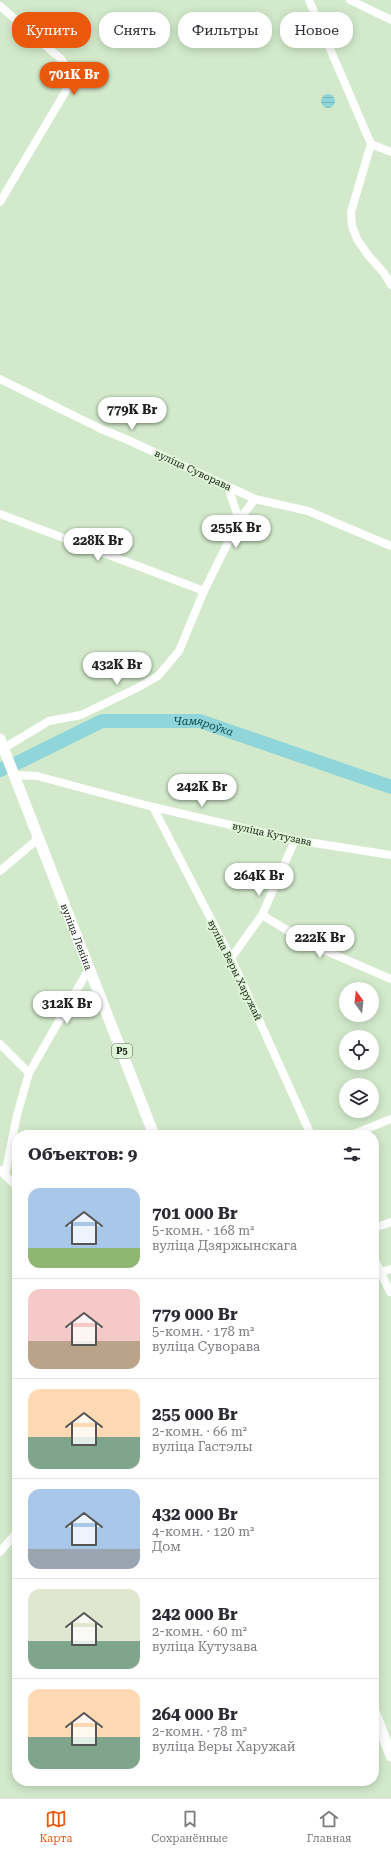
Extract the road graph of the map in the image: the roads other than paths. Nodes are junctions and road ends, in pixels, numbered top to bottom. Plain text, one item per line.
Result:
1 (309, 0) edge
2 (350, 0) edge
3 (0, 6) edge
4 (391, 20) edge
5 (371, 144) junction
6 (391, 152) edge
7 (0, 202) edge
8 (387, 275) edge
9 (391, 285) edge
10 (0, 379) edge
11 (228, 487) junction
12 (255, 499) junction
13 (0, 514) edge
14 (239, 520) junction
15 (391, 546) edge
16 (204, 591) junction
17 (2, 743) edge
18 (14, 775) junction
19 (153, 807) junction
20 (39, 838) junction
21 (295, 840) junction
22 (391, 855) edge
23 (0, 871) edge
24 (262, 915) junction
25 (231, 958) junction
26 (90, 967) junction
27 (391, 979) edge
28 (0, 1044) edge
29 (28, 1073) junction
30 (391, 1119) edge
31 (13, 1130) edge
32 (152, 1130) edge
33 (309, 1130) edge
34 (364, 1130) edge
35 (12, 1134) edge
36 (2, 1173) edge
37 (12, 1182) edge
38 (391, 1222) edge
39 (379, 1226) edge
40 (391, 1269) edge
41 (380, 1272) joint
42 (390, 1292) dead end
43 (12, 1538) edge
44 (0, 1552) edge
45 (379, 1724) edge
46 (391, 1756) edge

1 - 5 street
2 - 4 street
3 - 7 street
5 - 6 street
5 - 8 street
8 - 9 street
10 - 11 street, вуліца Суворава
11 - 12 street, вуліца Суворава
11 - 14 street
12 - 14 street
12 - 15 street, вуліца Суворава
13 - 16 street
14 - 16 street
16 - 17 street
17 - 18 main road, вуліца Леніна / Р5
18 - 19 street, вуліца Кутузава
18 - 20 main road, вуліца Леніна / Р5
19 - 21 street, вуліца Кутузава
19 - 25 street, вуліца Веры Харужай
20 - 23 street
20 - 26 main road, вуліца Леніна / Р5
21 - 22 street, вуліца Кутузава
21 - 24 street
24 - 25 street
24 - 27 street
25 - 33 street, вуліца Веры Харужай
26 - 29 street
26 - 32 main road, вуліца Леніна / Р5
28 - 29 street
29 - 31 street
30 - 34 street
35 - 36 street
36 - 37 street
38 - 39 street
40 - 41 street
41 - 42 street
43 - 44 street
45 - 46 main road

